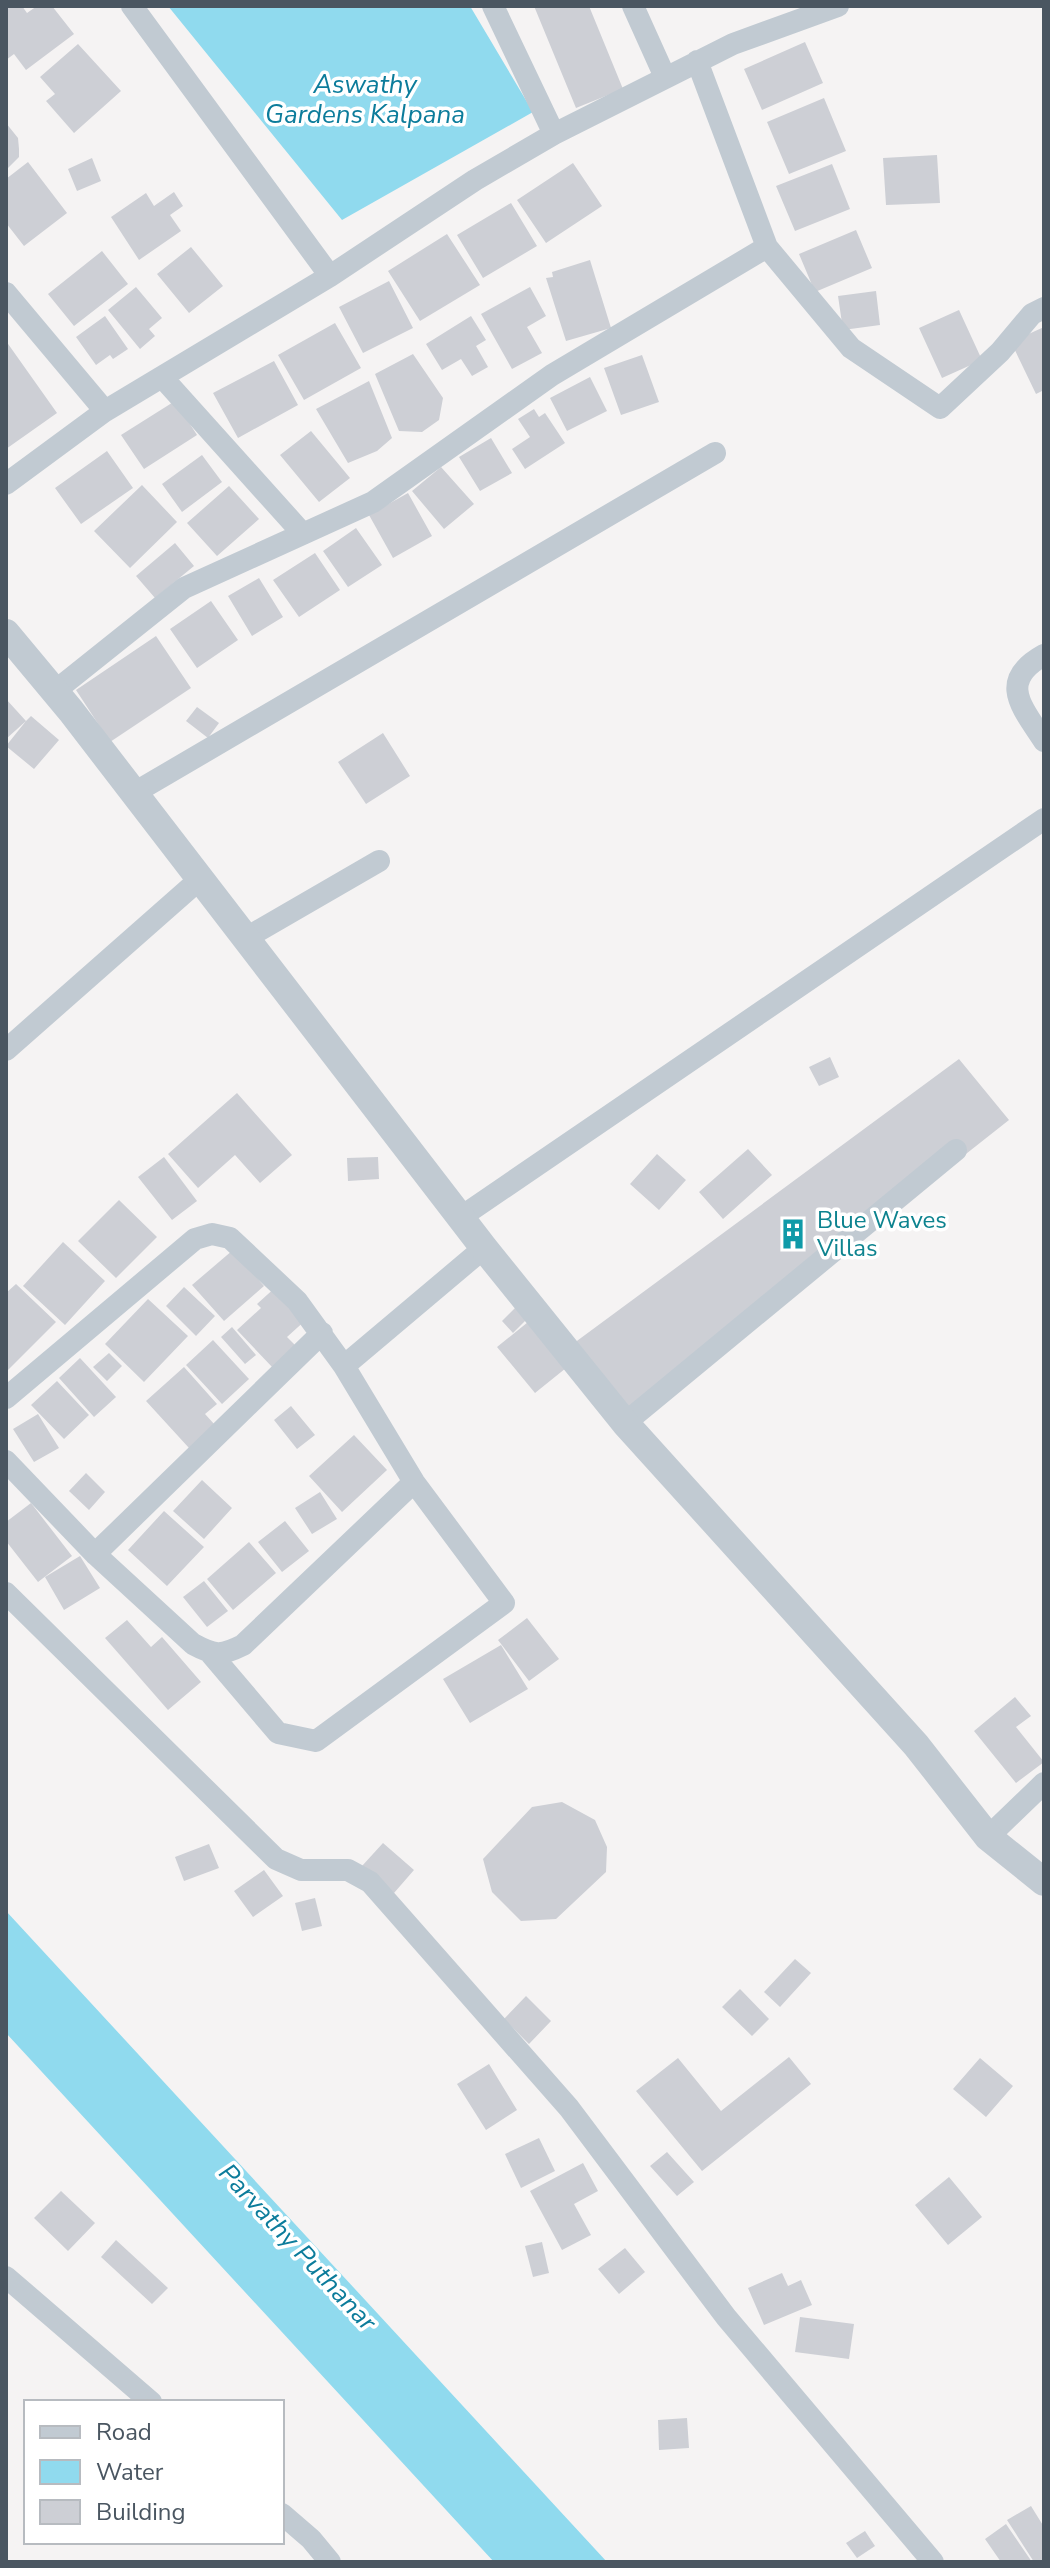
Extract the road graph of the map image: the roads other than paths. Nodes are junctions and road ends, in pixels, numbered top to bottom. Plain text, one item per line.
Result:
1 (132, 6) edge
2 (493, 6) edge
3 (633, 6) edge
4 (838, 6) edge
5 (697, 61) junction
6 (665, 77) junction
7 (554, 134) junction
8 (767, 247) junction
9 (330, 276) junction
10 (6, 293) edge
11 (1044, 308) edge
12 (162, 377) junction
13 (105, 411) junction
14 (715, 453) dead end
15 (6, 484) edge
16 (303, 534) junction
17 (6, 633) edge
18 (1044, 655) edge
19 (55, 691) junction
20 (1044, 741) edge
21 (134, 793) junction
22 (1044, 819) edge
23 (379, 861) dead end
24 (200, 879) junction
25 (246, 938) junction
26 (6, 1050) edge
27 (956, 1150) dead end
28 (461, 1217) junction
29 (484, 1248) junction
30 (322, 1333) junction
31 (344, 1366) junction
32 (6, 1398) edge
33 (625, 1423) junction
34 (6, 1461) edge
35 (414, 1482) junction
36 (95, 1554) junction
37 (6, 1593) edge
38 (211, 1654) junction
39 (1044, 1783) edge
40 (988, 1837) junction
41 (1044, 1882) edge
42 (6, 2277) edge
43 (149, 2400) edge
44 (284, 2516) edge
45 (330, 2562) edge
46 (933, 2562) edge

1 - 9 street
2 - 7 street
3 - 6 street
4 - 5 street
5 - 6 street
5 - 8 street
6 - 7 street
7 - 9 street
8 - 11 street
8 - 16 street
9 - 12 street
10 - 13 street
12 - 13 street
12 - 16 street
13 - 15 street
14 - 21 street
16 - 19 street
17 - 19 street
18 - 20 street
19 - 21 street
21 - 24 street
22 - 28 street
23 - 25 street
24 - 25 street
24 - 26 street
25 - 28 street
27 - 33 street
28 - 29 street
29 - 31 street
29 - 33 street
30 - 31 street
30 - 32 street
30 - 36 street
31 - 35 street
33 - 40 street
34 - 36 street
35 - 38 street
35 - 38 street
36 - 38 street
37 - 46 street
39 - 40 street
40 - 41 street
42 - 43 street
44 - 45 street

